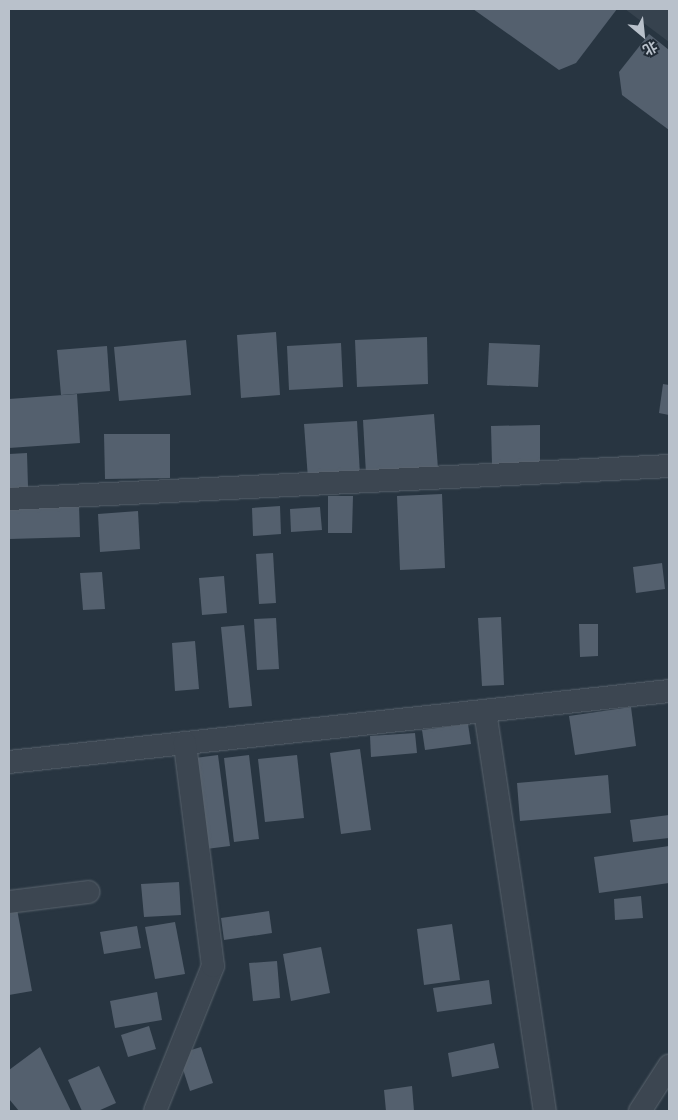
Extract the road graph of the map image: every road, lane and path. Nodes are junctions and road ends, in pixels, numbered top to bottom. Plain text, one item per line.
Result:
1 (669, 466) edge
2 (9, 499) edge
3 (669, 692) edge
4 (485, 711) junction
5 (185, 743) junction
6 (9, 762) edge
7 (88, 892) dead end
8 (9, 902) edge
9 (669, 1066) edge
10 (154, 1111) edge
11 (545, 1111) edge
12 (640, 1111) edge

1 - 2 street
3 - 4 street
4 - 5 street
4 - 11 street
5 - 6 street
5 - 10 street
7 - 8 street
9 - 12 street

